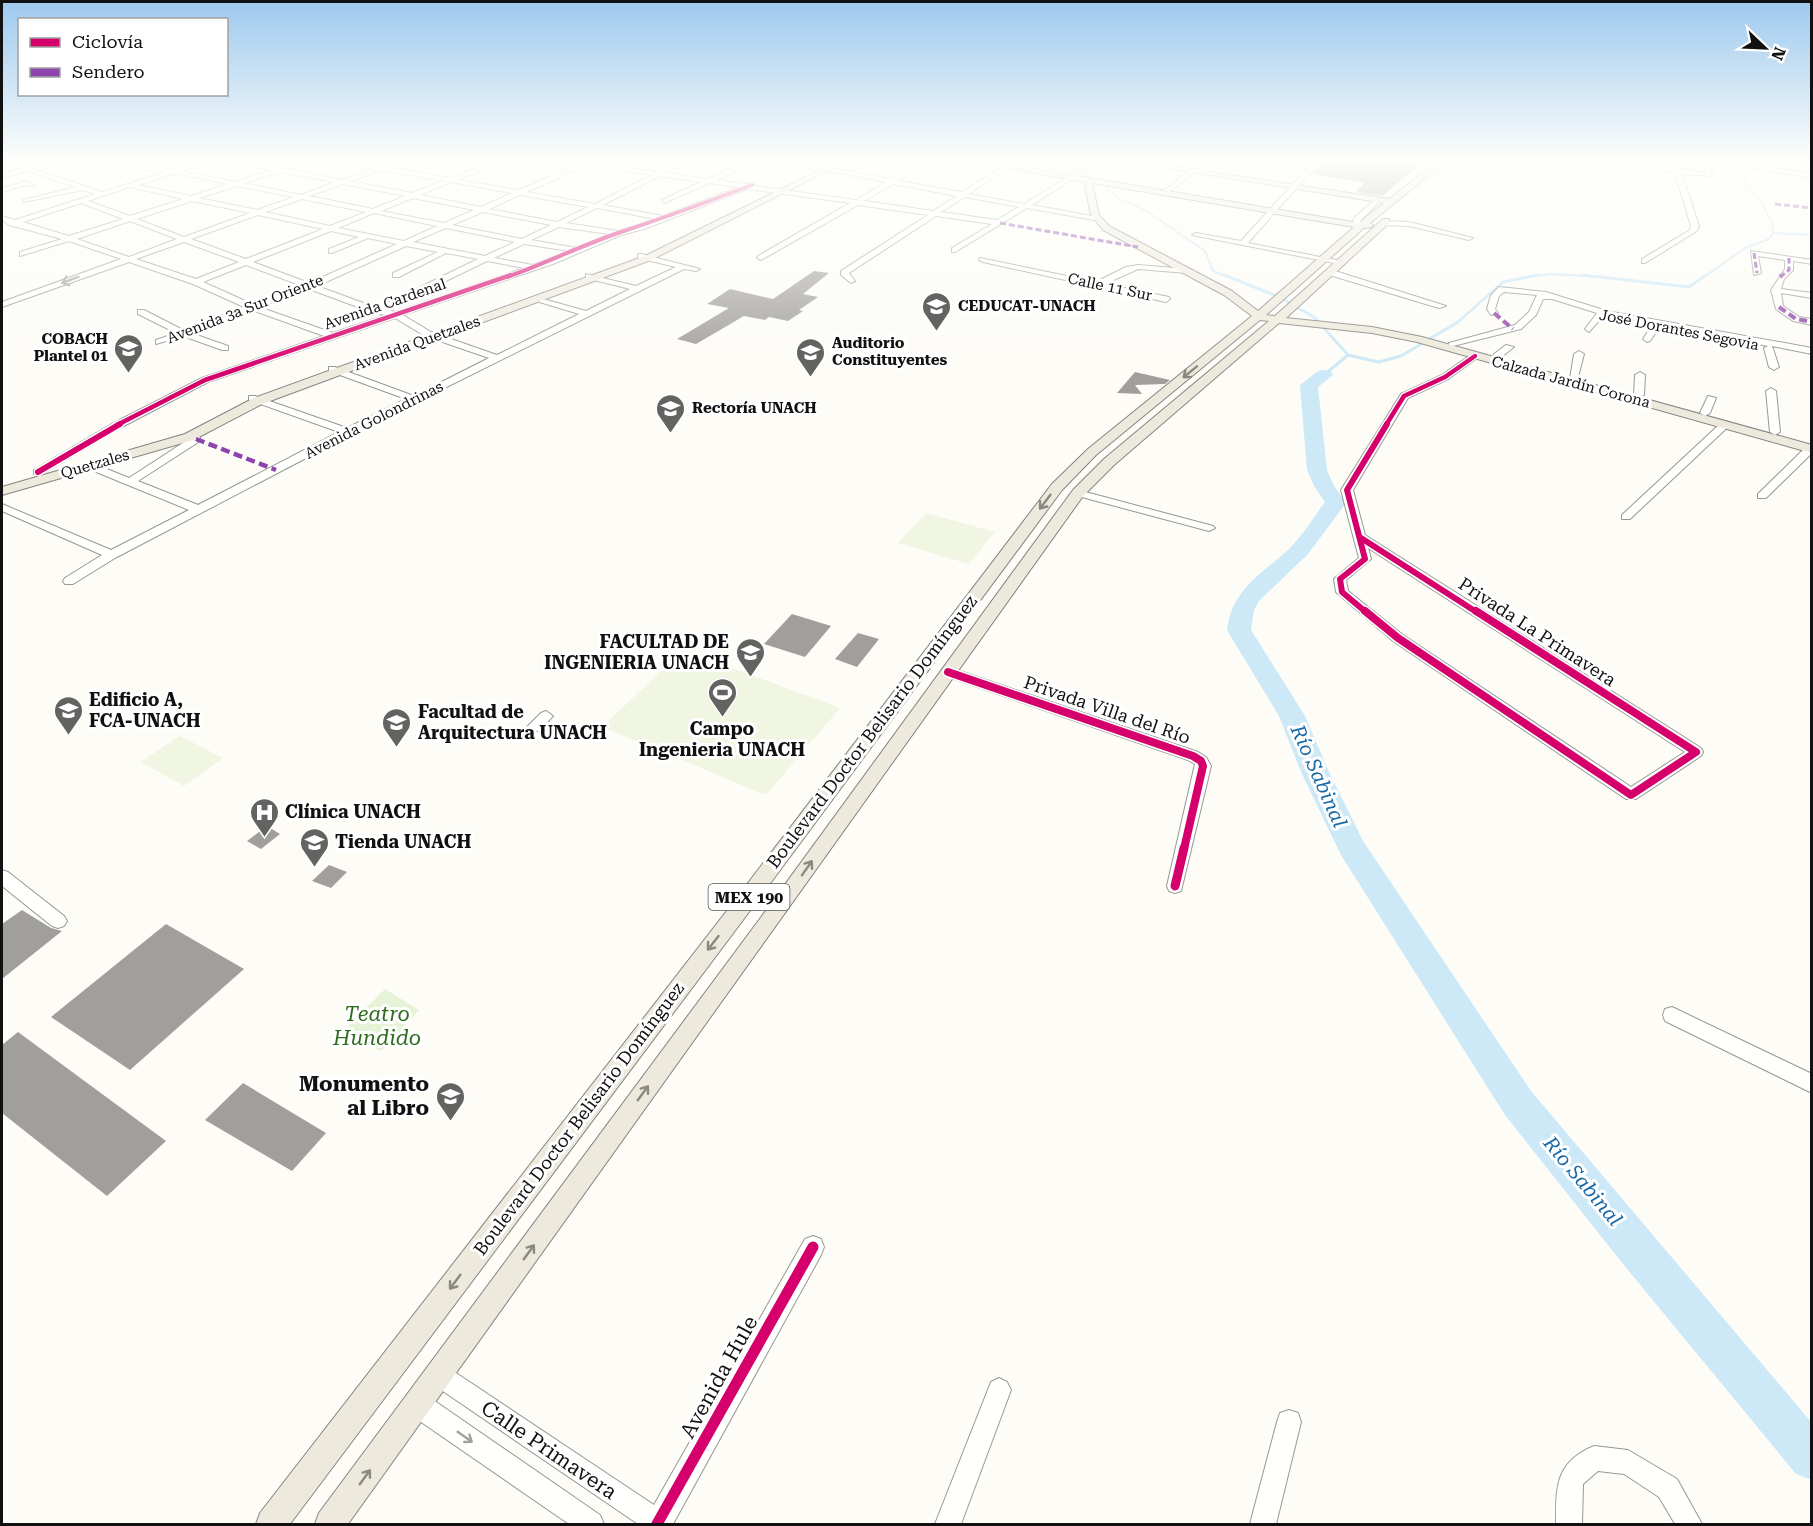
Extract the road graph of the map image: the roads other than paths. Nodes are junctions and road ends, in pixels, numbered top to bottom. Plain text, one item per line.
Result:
1 (41, 230) edge
2 (97, 230) edge
3 (161, 230) edge
4 (208, 230) edge
5 (327, 230) edge
6 (342, 230) edge
7 (436, 230) edge
8 (471, 230) edge
9 (544, 230) edge
10 (599, 230) edge
11 (627, 230) edge
12 (707, 230) edge
13 (810, 230) edge
14 (908, 230) edge
15 (984, 230) edge
16 (1111, 230) edge
17 (1254, 230) edge
18 (1356, 230) edge
19 (1364, 230) edge
20 (1375, 230) edge
21 (1436, 230) edge
22 (1693, 230) edge
23 (618, 233) junction
24 (1196, 235) dead end
25 (367, 236) junction
26 (1369, 236) junction
27 (1469, 238) dead end
28 (70, 239) junction
29 (184, 239) junction
30 (521, 241) junction
31 (408, 243) junction
32 (1243, 244) junction
33 (577, 250) junction
34 (955, 250) dead end
35 (332, 251) dead end
36 (445, 251) junction
37 (23, 254) dead end
38 (645, 256) junction
39 (761, 258) dead end
40 (1789, 258) junction
41 (128, 259) junction
42 (1323, 259) junction
43 (485, 260) junction
44 (982, 260) dead end
45 (1645, 261) dead end
46 (247, 262) junction
47 (1812, 262) edge
48 (1341, 263) junction
49 (683, 266) junction
50 (534, 268) junction
51 (696, 269) dead end
52 (1187, 271) junction
53 (1329, 272) junction
54 (1757, 273) dead end
55 (396, 275) dead end
56 (592, 277) junction
57 (851, 281) dead end
58 (196, 282) junction
59 (1096, 285) junction
60 (309, 286) junction
61 (638, 289) junction
62 (1775, 290) junction
63 (1550, 295) junction
64 (1812, 296) edge
65 (539, 299) junction
66 (1166, 299) dead end
67 (2, 305) edge
68 (1442, 306) dead end
69 (254, 308) junction
70 (377, 311) junction
71 (141, 312) dead end
72 (1494, 313) dead end
73 (395, 314) junction
74 (587, 314) junction
75 (1280, 314) junction
76 (1600, 315) junction
77 (1628, 319) junction
78 (1812, 322) edge
79 (1656, 326) junction
80 (1589, 329) dead end
81 (185, 334) junction
82 (432, 335) junction
83 (332, 336) junction
84 (1647, 339) dead end
85 (1736, 340) junction
86 (159, 342) dead end
87 (1437, 343) junction
88 (1452, 345) junction
89 (1509, 347) dead end
90 (225, 348) dead end
91 (1770, 348) junction
92 (1812, 353) edge
93 (1579, 354) dead end
94 (1475, 356) junction
95 (1497, 357) junction
96 (497, 358) junction
97 (1774, 367) dead end
98 (335, 370) junction
99 (1640, 375) dead end
100 (1573, 377) junction
101 (1771, 391) dead end
102 (1639, 395) junction
103 (1711, 398) dead end
104 (414, 399) junction
105 (255, 400) junction
106 (1705, 413) junction
107 (1726, 424) junction
108 (348, 432) junction
109 (1775, 432) junction
110 (189, 436) junction
111 (1812, 442) edge
112 (1811, 448) edge
113 (88, 465) junction
114 (38, 472) junction
115 (2, 478) edge
116 (130, 482) junction
117 (2, 483) edge
118 (2, 491) edge
119 (1078, 494) junction
120 (1762, 496) dead end
121 (2, 507) edge
122 (200, 510) junction
123 (1626, 517) dead end
124 (1209, 528) dead end
125 (1361, 537) junction
126 (111, 555) junction
127 (69, 581) dead end
128 (948, 672) junction
129 (546, 716) dead end
130 (534, 727) dead end
131 (2, 877) edge
132 (1175, 886) dead end
133 (736, 914) junction
134 (58, 921) dead end
135 (766, 926) junction
136 (1672, 1015) dead end
137 (1812, 1084) edge
138 (813, 1247) dead end
139 (439, 1376) junction
140 (999, 1390) dead end
141 (417, 1404) junction
142 (1289, 1422) dead end
143 (271, 1524) edge
144 (330, 1524) edge
145 (591, 1524) edge
146 (658, 1524) edge
147 (948, 1524) edge
148 (1263, 1524) edge
149 (1569, 1524) edge
150 (1689, 1524) edge

1 - 28 street
2 - 28 street
3 - 29 street
4 - 29 street
5 - 46 street
6 - 25 street
7 - 31 street, Avenida 3a Sur Oriente
8 - 30 street
9 - 30 street
10 - 23 street
11 - 23 street, Avenida Cardenal
12 - 38 main road
13 - 39 street
14 - 57 street
15 - 34 street
16 - 52 main road
17 - 32 street
18 - 42 main road, Boulevard Doctor Belisario Domínguez / MEX 190
19 - 26 main road
20 - 26 main road, Boulevard Doctor Belisario Domínguez / MEX 190
21 - 27 street
22 - 45 street
23 - 33 street, Avenida Cardenal
24 - 32 street
25 - 31 street
25 - 35 street
26 - 48 main road, Boulevard Doctor Belisario Domínguez / MEX 190
28 - 37 street
28 - 41 street
29 - 41 street
29 - 46 street
30 - 33 street
30 - 43 street
31 - 36 street
31 - 60 street, Avenida 3a Sur Oriente
32 - 42 street
33 - 50 street, Avenida Cardenal
36 - 43 street
36 - 55 street
38 - 49 street
38 - 56 main road, Avenida Quetzales
40 - 47 street
40 - 54 street
40 - 62 street
41 - 58 street
41 -> 67 street
42 - 48 street
42 - 75 main road, Boulevard Doctor Belisario Domínguez / MEX 190
43 - 50 street
43 - 70 street
44 - 59 street, Calle 11 Sur
46 - 58 street
46 - 60 street
48 - 53 main road, Boulevard Doctor Belisario Domínguez / MEX 190
49 - 51 street
49 - 61 street, Avenida Golondrinas
50 - 73 street, Avenida Cardenal
52 - 59 street
52 - 75 main road
53 - 68 street
53 - 75 main road, Boulevard Doctor Belisario Domínguez / MEX 190
56 - 61 street
56 - 65 main road, Avenida Quetzales
56 - 82 main road, Avenida Quetzales
58 - 69 street
59 - 66 street, Calle 11 Sur
60 - 69 street, Avenida 3a Sur Oriente
60 - 70 street
61 - 74 street, Avenida Golondrinas
62 - 64 street
62 - 78 street
63 - 72 street
63 - 76 street, José Dorantes Segovia
63 - 77 street, José Dorantes Segovia
63 - 88 street
65 - 74 street
65 - 82 main road, Avenida Quetzales
69 - 81 street, Avenida 3a Sur Oriente
69 - 83 street
70 - 73 street
71 - 81 street
73 - 82 street
73 - 83 street, Avenida Cardenal
74 - 96 street, Avenida Golondrinas
75 - 87 main road, Calzada Jardín Corona
75 - 119 main road, Boulevard Doctor Belisario Domínguez / MEX 190
75 -> 133 main road, Boulevard Doctor Belisario Domínguez / MEX 190
76 - 77 street, José Dorantes Segovia
76 - 80 street
77 - 79 street, José Dorantes Segovia
77 - 85 street, José Dorantes Segovia
79 - 84 street
79 - 85 street, José Dorantes Segovia
81 - 86 street, Avenida 3a Sur Oriente
81 - 90 street
82 - 96 street
82 - 98 main road, Avenida Quetzales
83 - 114 street, Avenida Cardenal
85 - 91 street, José Dorantes Segovia
85 - 92 street, José Dorantes Segovia
87 - 88 main road, Calzada Jardín Corona
87 - 94 main road, Calzada Jardín Corona
88 - 95 main road, Calzada Jardín Corona
89 - 95 street
91 - 92 street, José Dorantes Segovia
91 - 97 street
93 - 100 street
94 - 107 main road, Calzada Jardín Corona
94 - 125 street
95 - 100 main road, Calzada Jardín Corona
96 - 104 street, Avenida Golondrinas
98 - 104 street
98 - 105 main road, Avenida Quetzales
99 - 102 street
100 - 102 main road, Calzada Jardín Corona
101 - 109 street
102 - 106 main road, Calzada Jardín Corona
103 - 106 street
104 - 108 street, Avenida Golondrinas
105 - 108 street
105 - 110 main road, Avenida Quetzales
106 - 109 main road, Calzada Jardín Corona
107 - 112 main road, Calzada Jardín Corona
107 - 123 street
108 - 122 street, Avenida Golondrinas
109 - 111 main road, Calzada Jardín Corona
110 - 113 main road, Quetzales
110 - 114 main road, Quetzales
110 - 116 street
112 - 120 street
113 - 116 street
113 - 118 main road, Quetzales
114 - 115 main road
114 - 117 main road, Quetzales
116 - 122 street
119 - 124 street
119 - 128 main road, Boulevard Doctor Belisario Domínguez / MEX 190
121 - 126 street
122 - 126 street, Avenida Golondrinas
125 - 125 street, Privada La Primavera
126 - 127 street, Avenida Golondrinas
128 - 132 street, Privada Villa del Río
135 -> 128 main road, Boulevard Doctor Belisario Domínguez / MEX 190
129 - 130 street
131 - 134 street
133 - 135 main road
133 -> 143 main road, Boulevard Doctor Belisario Domínguez / MEX 190
139 -> 135 main road, Boulevard Doctor Belisario Domínguez / MEX 190
136 - 137 street
138 - 146 street, Avenida Hule
139 - 141 main road, Boulevard Doctor Belisario Domínguez / MEX 190
139 - 146 street, Calle Primavera
140 - 147 street
144 -> 141 main road, Boulevard Doctor Belisario Domínguez / MEX 190
141 -> 145 street, Calle Primavera
142 - 148 street
149 - 150 street

